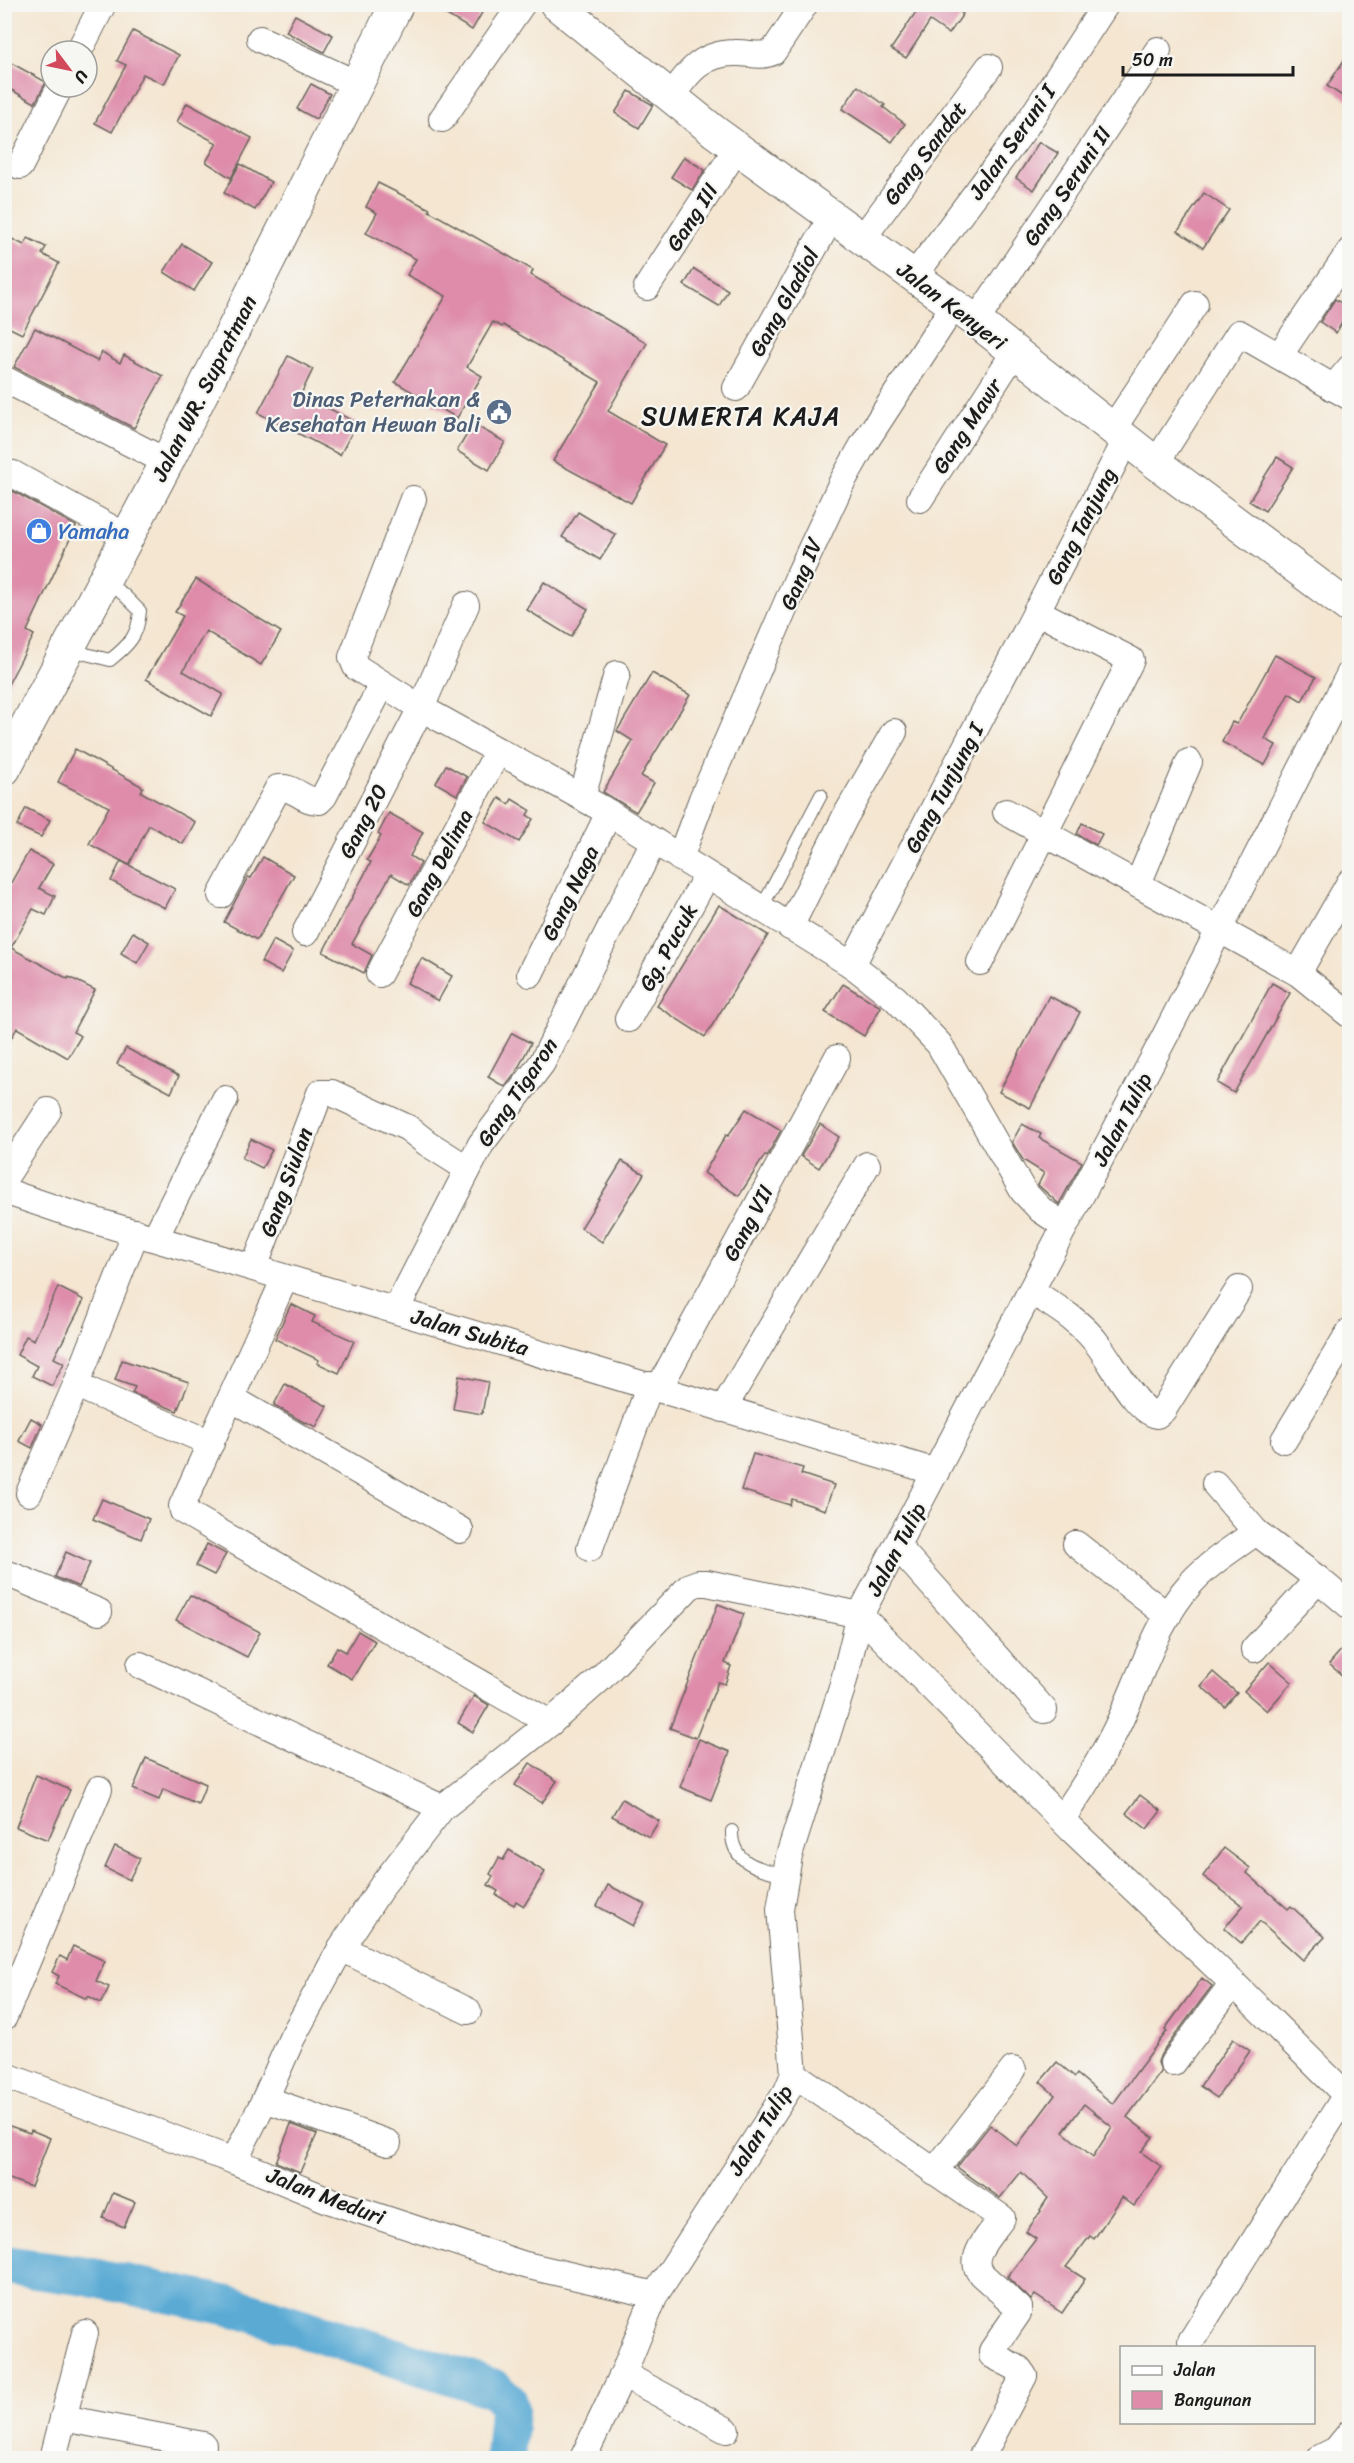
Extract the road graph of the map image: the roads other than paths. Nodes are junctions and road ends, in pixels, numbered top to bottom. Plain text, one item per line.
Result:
1 (103, 4) edge
2 (397, 4) edge
3 (522, 4) edge
4 (556, 4) edge
5 (805, 4) edge
6 (1106, 4) edge
7 (85, 39) edge
8 (260, 39) dead end
9 (1158, 50) dead end
10 (989, 67) dead end
11 (357, 84) junction
12 (671, 97) junction
13 (54, 99) edge
14 (442, 119) dead end
15 (737, 148) junction
16 (20, 166) dead end
17 (832, 216) junction
18 (862, 239) junction
19 (1350, 251) edge
20 (914, 276) junction
21 (647, 287) dead end
22 (1195, 304) dead end
23 (964, 314) junction
24 (1014, 353) junction
25 (1279, 356) junction
26 (1350, 368) edge
27 (4, 379) edge
28 (736, 388) dead end
29 (1342, 392) edge
30 (1119, 435) junction
31 (167, 462) junction
32 (1156, 463) junction
33 (4, 473) edge
34 (413, 499) dead end
35 (920, 499) dead end
36 (127, 537) junction
37 (105, 582) junction
38 (466, 605) dead end
39 (1350, 608) edge
40 (1036, 612) junction
41 (70, 647) junction
42 (1350, 673) edge
43 (617, 674) dead end
44 (382, 685) junction
45 (421, 708) junction
46 (894, 732) dead end
47 (498, 751) junction
48 (1189, 762) dead end
49 (4, 769) edge
50 (821, 795) dead end
51 (582, 797) junction
52 (1006, 812) dead end
53 (609, 813) junction
54 (1044, 833) junction
55 (654, 841) junction
56 (680, 858) junction
57 (707, 875) junction
58 (1350, 882) edge
59 (1138, 884) junction
60 (221, 895) dead end
61 (761, 909) junction
62 (789, 927) junction
63 (1219, 928) junction
64 (305, 933) dead end
65 (980, 962) dead end
66 (852, 965) junction
67 (1298, 973) junction
68 (379, 974) dead end
69 (530, 974) dead end
70 (1350, 1015) edge
71 (628, 1019) dead end
72 (837, 1058) dead end
73 (225, 1099) dead end
74 (48, 1111) dead end
75 (867, 1165) dead end
76 (468, 1169) junction
77 (4, 1179) edge
78 (4, 1191) edge
79 (1065, 1226) junction
80 (145, 1235) junction
81 (254, 1268) junction
82 (285, 1278) junction
83 (1239, 1289) dead end
84 (1031, 1291) junction
85 (396, 1310) junction
86 (1350, 1330) edge
87 (654, 1387) junction
88 (92, 1392) dead end
89 (231, 1398) junction
90 (723, 1409) junction
91 (1284, 1440) dead end
92 (211, 1443) junction
93 (936, 1472) junction
94 (1215, 1484) dead end
95 (29, 1493) dead end
96 (460, 1530) dead end
97 (1256, 1532) junction
98 (1076, 1544) dead end
99 (897, 1546) junction
100 (590, 1548) dead end
101 (4, 1576) edge
102 (1318, 1579) junction
103 (1350, 1606) edge
104 (99, 1612) dead end
105 (860, 1615) junction
106 (1168, 1616) junction
107 (1254, 1649) dead end
108 (140, 1665) dead end
109 (1044, 1710) dead end
110 (550, 1723) junction
111 (99, 1789) dead end
112 (442, 1808) junction
113 (1062, 1819) junction
114 (732, 1831) dead end
115 (786, 1875) junction
116 (341, 1948) junction
117 (1233, 1983) junction
118 (468, 2011) dead end
119 (4, 2017) edge
120 (1173, 2063) dead end
121 (1013, 2070) dead end
122 (794, 2074) junction
123 (4, 2075) edge
124 (1348, 2097) edge
125 (265, 2099) junction
126 (388, 2144) dead end
127 (234, 2160) junction
128 (934, 2172) junction
129 (655, 2295) junction
130 (85, 2333) dead end
131 (1191, 2341) dead end
132 (623, 2374) junction
133 (63, 2418) junction
134 (726, 2430) dead end
135 (1350, 2433) edge
136 (203, 2445) dead end
137 (53, 2458) edge
138 (583, 2458) edge
139 (981, 2458) edge
140 (1320, 2458) edge

1 - 7 street
2 - 11 main road, Jalan WR. Supratman
3 - 14 street
4 - 12 street, Jalan Kenyeri
5 - 12 street
6 - 20 street, Jalan Seruni I
8 - 11 street
9 - 23 street, Gang Seruni II
10 - 18 street, Gang Sandat
11 - 31 main road, Jalan WR. Supratman
12 - 15 street, Jalan Kenyeri
13 - 16 street
15 - 17 street, Jalan Kenyeri
15 - 21 street, Gang III
17 - 18 street, Jalan Kenyeri
17 - 28 street, Gang Gladiol
18 - 20 street, Jalan Kenyeri
19 - 25 street
20 - 23 street, Jalan Kenyeri
22 - 30 street, Gang Tanjung
23 - 24 street, Jalan Kenyeri
23 - 56 street, Gang IV
24 - 30 street, Jalan Kenyeri
24 - 35 street, Gang Mawr
25 - 29 street
25 - 32 street
26 - 29 street
27 - 31 street
30 - 32 street, Jalan Kenyeri
30 - 40 street, Gang Tanjung
31 - 36 main road, Jalan WR. Supratman
32 - 39 street, Jalan Kenyeri
33 - 36 street
34 - 44 street
36 - 37 main road, Jalan WR. Supratman
37 - 41 main road, Jalan WR. Supratman
37 - 41 lane
38 - 45 street, Gang 20
40 - 54 street
40 - 66 street, Gang Tunjung I
41 - 49 main road, Jalan WR. Supratman
42 - 63 street, Jalan Tulip
43 - 51 street
44 - 45 street
44 - 60 street
45 - 47 street
45 - 64 street, Gang 20
46 - 62 street
47 - 51 street
47 - 68 street, Gang Delima
48 - 59 street
50 - 61 lane
51 - 53 street
52 - 54 street
53 - 55 street
53 - 69 street, Gang Naga
54 - 59 street
54 - 65 street
55 - 56 street
55 - 76 street, Gang Tigaron
56 - 57 street
57 - 61 street
57 - 71 street, Gg. Pucuk
58 - 67 street
59 - 63 street
61 - 62 street
62 - 66 street
63 - 67 street
63 - 79 street, Jalan Tulip
66 - 79 street
67 - 70 street
72 - 87 street, Gang VII
73 - 80 street
74 - 77 street
75 - 90 street
76 - 81 street, Gang Siulan
76 - 85 street, Gang Tigaron
78 - 80 street, Jalan Subita
79 - 84 street, Jalan Tulip
80 - 81 street, Jalan Subita
80 - 95 street
81 - 82 street, Jalan Subita
82 - 85 street, Jalan Subita
82 - 89 street
83 - 84 street
84 - 93 street, Jalan Tulip
85 - 87 street, Jalan Subita
86 - 91 street
87 - 90 street, Jalan Subita
87 - 100 street, Gang VII
88 - 92 street
89 - 92 street
89 - 96 street
90 - 93 street, Jalan Subita
92 - 110 street
93 - 99 street, Jalan Tulip
94 - 97 street
97 - 102 street
97 - 106 street
98 - 106 street
99 - 105 street, Jalan Tulip
99 - 109 street
101 - 104 street
102 - 103 street
102 - 107 street
105 - 110 street
105 - 113 street
105 - 115 street, Jalan Tulip
106 - 113 street
108 - 112 street
110 - 112 street
111 - 119 street
112 - 116 street
113 - 117 street
114 - 115 lane
115 - 122 street, Jalan Tulip
116 - 118 street
116 - 125 street
117 - 120 street
117 - 124 street
121 - 128 street
122 - 128 street
122 - 129 street, Jalan Tulip
123 - 127 street, Jalan Meduri
124 - 131 street
125 - 126 street
125 - 127 street
127 - 129 street, Jalan Meduri
128 - 139 street
129 - 132 street, Jalan Tulip
130 - 133 street
132 - 134 street
132 - 138 street, Jalan Tulip
133 - 136 street
133 - 137 street
135 - 140 street

